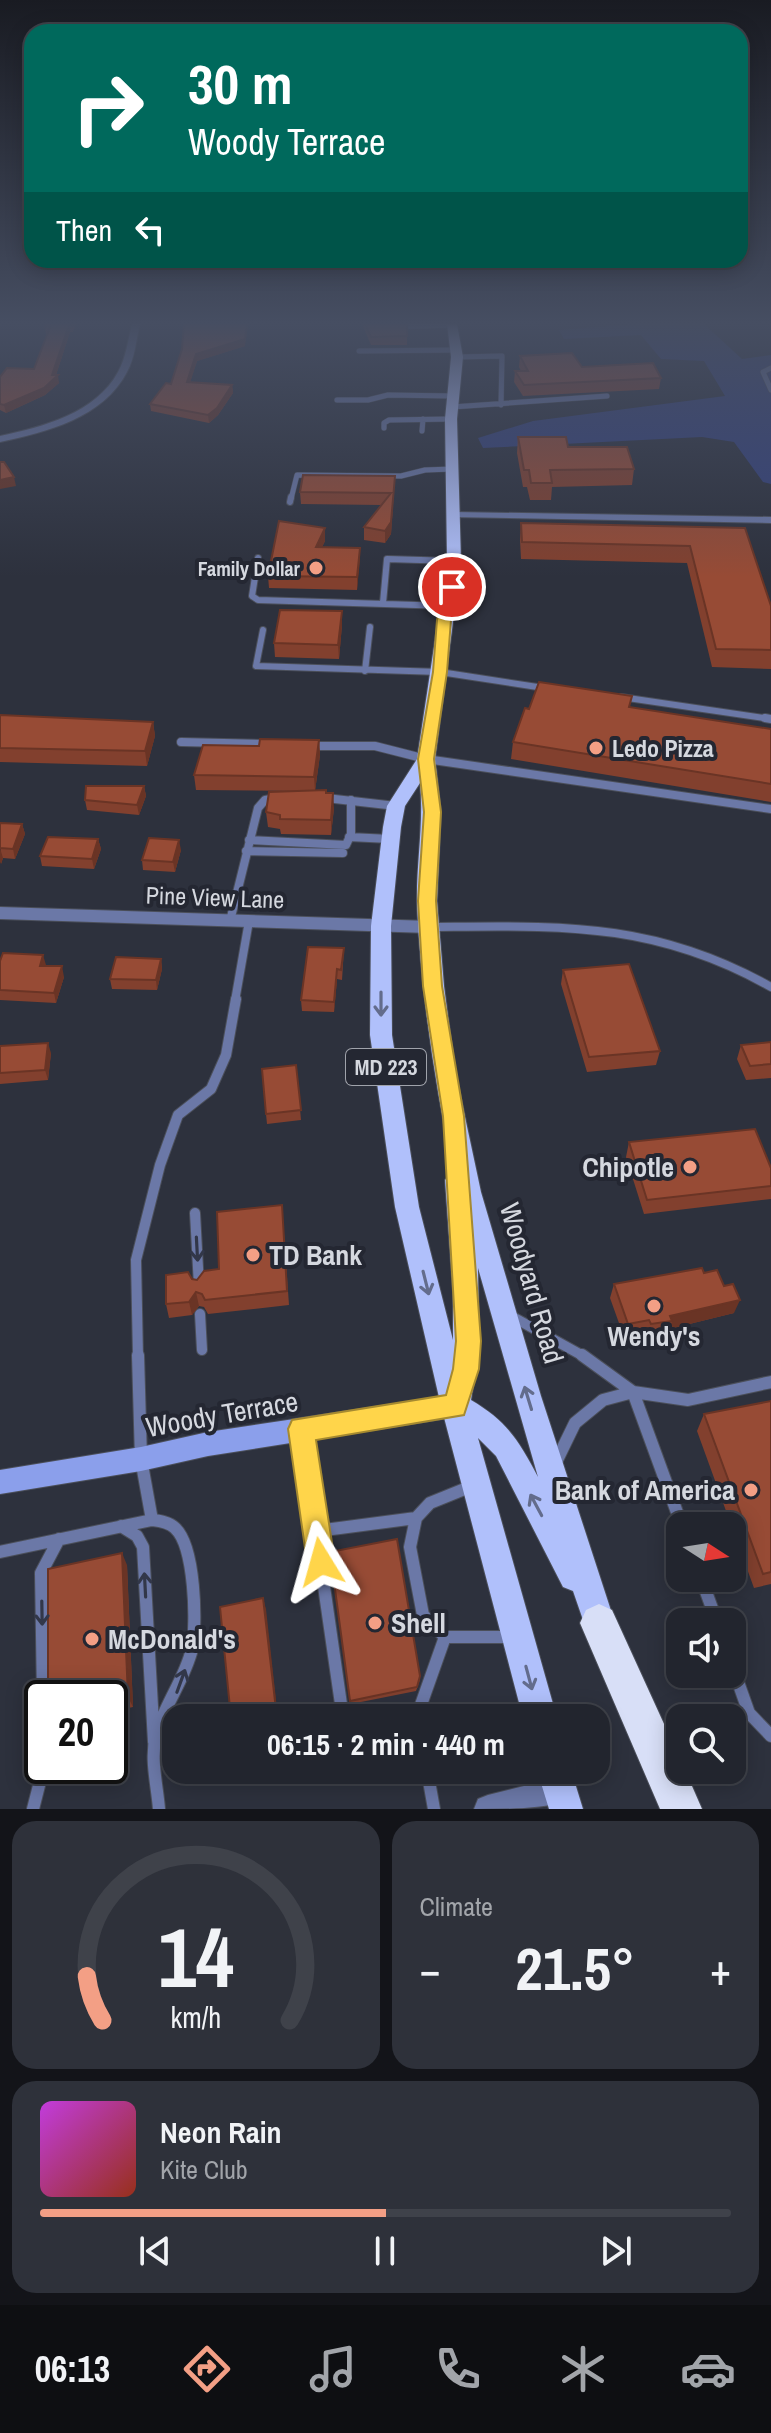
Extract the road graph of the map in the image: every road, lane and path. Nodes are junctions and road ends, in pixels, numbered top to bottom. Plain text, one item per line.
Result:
1 (84, 408) edge
2 (451, 408) edge
3 (452, 408) edge
4 (423, 419) junction
5 (384, 428) dead end
6 (422, 431) dead end
7 (0, 439) edge
8 (452, 469) junction
9 (290, 502) dead end
10 (454, 515) junction
11 (771, 520) edge
12 (258, 558) dead end
13 (454, 561) junction
14 (383, 603) junction
15 (448, 606) junction
16 (370, 627) dead end
17 (263, 630) dead end
18 (365, 671) junction
19 (440, 672) junction
20 (551, 688) edge
21 (608, 696) edge
22 (771, 719) edge
23 (181, 742) dead end
24 (282, 745) edge
25 (296, 745) edge
26 (426, 759) junction
27 (290, 798) edge
28 (315, 798) edge
29 (351, 800) junction
30 (396, 806) junction
31 (771, 809) edge
32 (390, 839) junction
33 (248, 843) junction
34 (346, 845) junction
35 (0, 913) edge
36 (230, 921) junction
37 (249, 921) junction
38 (381, 926) junction
39 (429, 927) junction
40 (771, 987) edge
41 (453, 1116) junction
42 (195, 1213) dead end
43 (199, 1286) edge
44 (503, 1312) junction
45 (200, 1314) dead end
46 (202, 1350) dead end
47 (771, 1382) edge
48 (633, 1392) junction
49 (455, 1406) junction
50 (301, 1429) junction
51 (141, 1459) junction
52 (551, 1473) junction
53 (0, 1482) edge
54 (477, 1484) junction
55 (677, 1512) edge
56 (416, 1518) junction
57 (152, 1520) junction
58 (121, 1526) junction
59 (317, 1531) junction
60 (59, 1539) junction
61 (0, 1552) edge
62 (599, 1623) junction
63 (445, 1637) junction
64 (519, 1637) junction
65 (43, 1680) edge
66 (740, 1688) edge
67 (341, 1704) edge
68 (422, 1704) edge
69 (536, 1704) edge
70 (771, 1736) edge
71 (154, 1746) junction
72 (39, 1784) edge
73 (430, 1784) edge
74 (560, 1790) edge
75 (33, 1809) edge
76 (159, 1809) edge
77 (434, 1809) edge
78 (488, 1809) edge
79 (661, 1809) edge
80 (681, 1809) edge

1 - 7 street
2 - 4 lane
3 - 8 main road, Woodyard Road / MD 223
4 - 5 lane
4 - 6 lane
8 - 9 lane
8 - 10 main road, Woodyard Road / MD 223
10 - 11 street
10 - 13 main road, Woodyard Road / MD 223
12 - 14 lane
13 - 14 lane
13 - 15 main road, Woodyard Road / MD 223
14 - 15 lane
15 - 19 main road, Woodyard Road / MD 223
16 - 18 lane
17 - 18 lane
18 - 19 lane
19 - 20 lane
19 - 26 main road, Woodyard Road / MD 223
21 - 22 lane
23 - 24 lane
25 - 26 lane
26 - 30 main road, Woodyard Road / MD 223
26 - 31 lane
26 - 39 main road, Woodyard Road / MD 223
27 - 33 lane
28 - 29 lane
29 - 30 lane
29 - 34 lane
30 - 32 main road, Woodyard Road / MD 223
32 - 34 lane
32 - 38 main road, Woodyard Road / MD 223
33 - 34 lane
33 - 34 lane
33 - 36 lane
35 - 36 street, Pine View Lane
36 - 37 street, Pine View Lane
37 - 38 street, Pine View Lane
37 - 51 lane
38 - 39 street, Pine View Lane
38 -> 49 main road, Woodyard Road / MD 223
39 - 40 lane
39 - 41 main road, Woodyard Road / MD 223
41 - 44 main road, Woodyard Road / MD 223
41 - 49 main road
42 -> 43 lane
44 - 48 lane
52 -> 44 main road, Woodyard Road / MD 223
45 - 46 lane
47 - 48 lane
48 - 52 lane
48 - 55 lane
49 - 50 street, Woody Terrace
49 - 54 main road, Woodyard Road / MD 223
62 -> 49 main road
50 - 51 street, Woody Terrace
50 - 59 lane
51 - 53 street, Woody Terrace
51 - 57 lane
52 - 62 main road, Woodyard Road / MD 223
54 - 56 lane
54 - 64 main road, Woodyard Road / MD 223
56 - 59 lane
56 - 63 lane
57 - 58 lane
71 -> 57 lane
58 - 60 lane
71 -> 58 lane
59 - 67 lane
60 - 61 lane
60 -> 65 lane
62 - 79 main road, Woodyard Road / MD 223
62 - 80 highway
63 - 64 lane
63 - 68 lane
64 -> 69 main road, Woodyard Road / MD 223
66 - 70 lane
71 - 76 lane
72 - 75 lane
73 - 77 lane
74 - 78 street

